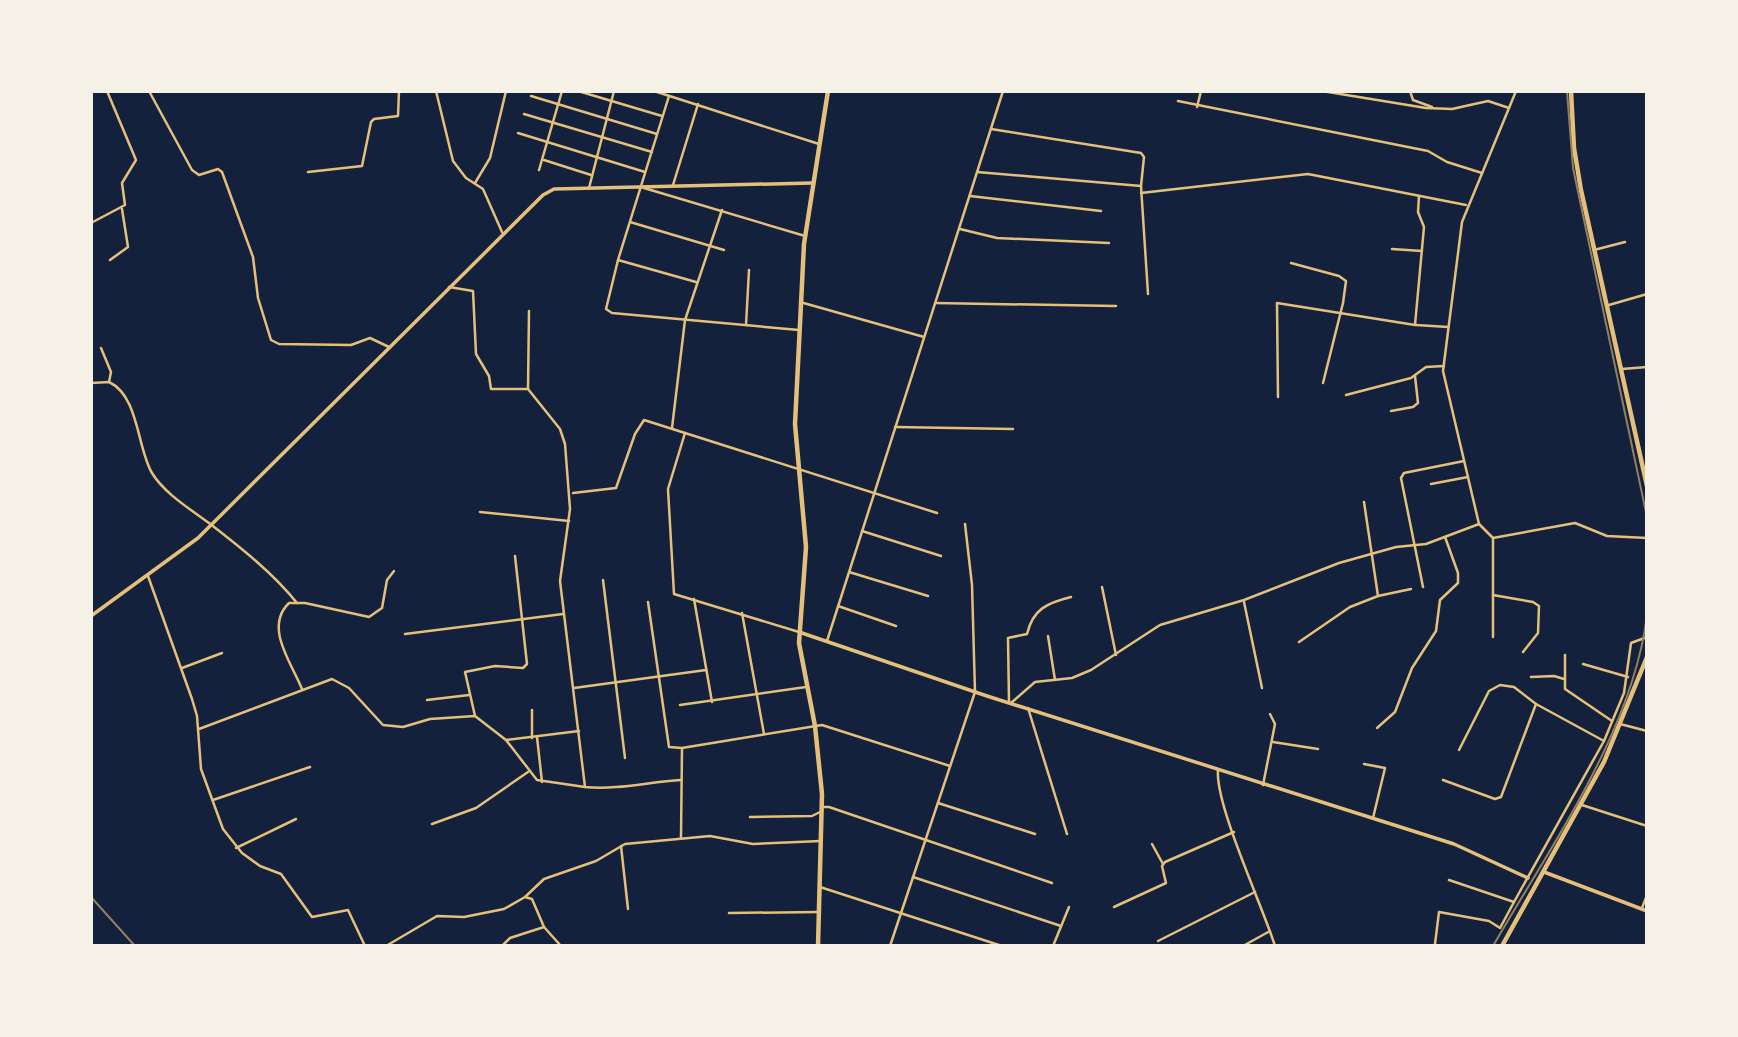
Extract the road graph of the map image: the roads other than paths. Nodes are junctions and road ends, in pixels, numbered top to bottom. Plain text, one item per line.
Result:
1 (107, 91) edge
2 (149, 91) edge
3 (399, 91) edge
4 (436, 91) edge
5 (506, 91) edge
6 (562, 91) edge
7 (578, 91) edge
8 (614, 91) edge
9 (654, 91) edge
10 (828, 91) edge
11 (1003, 91) edge
12 (1201, 91) edge
13 (1322, 91) edge
14 (1410, 91) edge
15 (1516, 91) edge
16 (1571, 91) edge
17 (531, 96) dead end
18 (669, 96) junction
19 (611, 101) junction
20 (1178, 101) dead end
21 (558, 104) junction
22 (698, 104) junction
23 (1197, 107) junction
24 (1509, 108) junction
25 (1435, 109) junction
26 (524, 114) dead end
27 (663, 116) junction
28 (607, 118) junction
29 (554, 122) junction
30 (990, 129) junction
31 (518, 133) dead end
32 (657, 134) junction
33 (602, 136) junction
34 (548, 141) junction
35 (819, 144) junction
36 (652, 152) junction
37 (596, 156) junction
38 (542, 160) junction
39 (539, 170) dead end
40 (308, 172) dead end
41 (645, 172) junction
42 (977, 172) junction
43 (1482, 173) junction
44 (591, 175) junction
45 (812, 183) junction
46 (474, 184) junction
47 (673, 185) junction
48 (1142, 186) junction
49 (640, 187) junction
50 (589, 188) junction
51 (1142, 192) junction
52 (1419, 196) junction
53 (970, 197) junction
54 (1468, 205) junction
55 (122, 209) junction
56 (722, 210) junction
57 (1101, 211) dead end
58 (630, 222) junction
59 (91, 223) edge
60 (960, 229) junction
61 (502, 232) junction
62 (805, 236) junction
63 (1625, 242) dead end
64 (1109, 243) dead end
65 (711, 246) junction
66 (1392, 249) dead end
67 (724, 250) dead end
68 (1594, 250) junction
69 (1422, 251) junction
70 (110, 260) dead end
71 (618, 260) junction
72 (1291, 263) dead end
73 (749, 270) dead end
74 (697, 282) junction
75 (449, 287) junction
76 (1148, 294) dead end
77 (1647, 295) edge
78 (800, 302) junction
79 (935, 303) junction
80 (1609, 305) junction
81 (1116, 306) dead end
82 (529, 311) dead end
83 (1340, 314) junction
84 (685, 320) junction
85 (1415, 324) junction
86 (746, 325) junction
87 (1448, 327) junction
88 (799, 330) junction
89 (923, 337) junction
90 (389, 347) junction
91 (101, 348) dead end
92 (1444, 366) junction
93 (1647, 367) edge
94 (1622, 369) junction
95 (1415, 376) junction
96 (109, 382) junction
97 (91, 383) edge
98 (1323, 383) dead end
99 (528, 389) junction
100 (1346, 395) dead end
101 (1278, 397) dead end
102 (1391, 411) dead end
103 (895, 427) junction
104 (672, 428) junction
105 (1013, 429) dead end
106 (685, 433) junction
107 (1465, 461) junction
108 (798, 469) junction
109 (1468, 477) junction
110 (1431, 484) dead end
111 (1647, 486) edge
112 (875, 491) junction
113 (571, 493) junction
114 (1364, 502) dead end
115 (480, 512) dead end
116 (937, 513) dead end
117 (569, 521) junction
118 (965, 524) dead end
119 (1479, 524) junction
120 (212, 525) junction
121 (862, 531) junction
122 (1444, 537) junction
123 (1493, 538) junction
124 (1647, 538) edge
125 (1413, 545) junction
126 (1371, 552) junction
127 (515, 556) dead end
128 (941, 556) dead end
129 (394, 570) dead end
130 (849, 572) junction
131 (148, 576) junction
132 (603, 580) dead end
133 (1102, 587) dead end
134 (1423, 587) dead end
135 (1412, 589) dead end
136 (1493, 595) junction
137 (928, 596) dead end
138 (1378, 596) junction
139 (1071, 597) dead end
140 (694, 599) junction
141 (1244, 600) junction
142 (648, 602) dead end
143 (297, 603) junction
144 (838, 607) junction
145 (742, 613) junction
146 (563, 614) junction
147 (91, 616) edge
148 (521, 621) junction
149 (896, 626) dead end
150 (799, 632) junction
151 (405, 634) dead end
152 (1048, 636) dead end
153 (1493, 637) dead end
154 (1647, 637) edge
155 (827, 641) junction
156 (1299, 642) dead end
157 (1523, 652) dead end
158 (222, 653) dead end
159 (1116, 655) junction
160 (1564, 655) dead end
161 (1647, 657) edge
162 (1583, 664) dead end
163 (182, 668) junction
164 (706, 670) junction
165 (657, 674) junction
166 (1531, 677) dead end
167 (1628, 677) junction
168 (1564, 679) junction
169 (1055, 680) junction
170 (615, 682) junction
171 (806, 687) junction
172 (574, 688) junction
173 (1262, 688) dead end
174 (302, 689) junction
175 (975, 692) junction
176 (468, 695) junction
177 (758, 695) junction
178 (427, 700) dead end
179 (712, 702) junction
180 (1010, 702) junction
181 (1536, 704) junction
182 (680, 705) dead end
183 (1028, 708) junction
184 (532, 710) dead end
185 (1270, 714) dead end
186 (475, 716) junction
187 (1612, 721) junction
188 (1620, 724) junction
189 (815, 726) junction
190 (1377, 728) dead end
191 (198, 730) junction
192 (579, 731) junction
193 (1647, 731) edge
194 (764, 734) junction
195 (537, 737) junction
196 (532, 738) junction
197 (506, 740) junction
198 (1272, 741) junction
199 (1604, 741) junction
200 (682, 748) junction
201 (1318, 749) dead end
202 (1459, 750) dead end
203 (625, 758) dead end
204 (1364, 764) dead end
205 (950, 766) junction
206 (310, 767) dead end
207 (1218, 769) junction
208 (528, 772) junction
209 (681, 780) junction
210 (1443, 780) dead end
211 (542, 782) junction
212 (1264, 785) junction
213 (585, 787) junction
214 (213, 800) junction
215 (937, 803) junction
216 (1582, 804) junction
217 (822, 809) junction
218 (750, 817) dead end
219 (296, 819) dead end
220 (1372, 819) junction
221 (432, 824) dead end
222 (1647, 826) edge
223 (1234, 832) junction
224 (1035, 834) dead end
225 (1067, 834) dead end
226 (681, 838) junction
227 (821, 841) junction
228 (926, 841) junction
229 (1152, 844) dead end
230 (621, 846) junction
231 (236, 848) junction
232 (1163, 864) junction
233 (1544, 872) junction
234 (913, 877) junction
235 (1528, 878) junction
236 (1449, 880) dead end
237 (1052, 883) dead end
238 (820, 887) junction
239 (1255, 892) junction
240 (1647, 895) edge
241 (524, 897) junction
242 (1514, 902) junction
243 (1069, 907) dead end
244 (1114, 907) dead end
245 (628, 909) dead end
246 (1645, 910) edge
247 (819, 912) junction
248 (729, 913) dead end
249 (901, 914) junction
250 (1061, 926) junction
251 (544, 928) junction
252 (1270, 931) junction
253 (1158, 941) dead end
254 (1435, 944) dead end
255 (365, 946) edge
256 (386, 946) edge
257 (502, 946) edge
258 (561, 946) edge
259 (818, 946) edge
260 (890, 946) edge
261 (1002, 946) edge
262 (1053, 946) edge
263 (1242, 946) edge
264 (1275, 946) edge
265 (1502, 946) edge

1 - 55 street
2 - 90 street
3 - 40 street
4 - 46 street
5 - 46 street
6 - 21 street
7 - 19 street
8 - 19 street
9 - 18 street
10 - 35 main road
11 - 30 street
12 - 23 street
13 - 25 street
14 - 25 street
15 - 24 street
16 - 68 main road
17 - 21 street
18 - 22 street
18 - 27 street
19 - 27 street
19 - 28 street
20 - 23 street
21 - 28 street
21 - 29 street
22 - 35 street
22 - 47 street
23 - 43 street
24 - 25 street
24 - 43 street
26 - 29 street
27 - 32 street
28 - 32 street
28 - 33 street
29 - 33 street
29 - 34 street
30 - 42 street
30 - 48 street
31 - 34 street
32 - 36 street
33 - 36 street
33 - 37 street
34 - 37 street
34 - 38 street
35 - 45 main road
36 - 41 street
37 - 41 street
37 - 44 street
38 - 39 street
38 - 44 street
41 - 49 street
42 - 48 street
42 - 53 street
43 - 54 street
44 - 50 street
45 - 47 street
45 - 62 main road
46 - 61 street
47 - 49 street
48 - 51 street
49 - 50 street
49 - 56 street
49 - 58 street
50 - 61 street
51 - 52 street
51 - 76 street
52 - 54 street
52 - 69 street
53 - 57 street
53 - 60 street
54 - 87 street
55 - 59 street
55 - 70 street
56 - 62 street
56 - 65 street
58 - 65 street
58 - 71 street
60 - 64 street
60 - 79 street
61 - 75 street
62 - 78 main road
63 - 68 street
65 - 67 street
65 - 74 street
66 - 69 street
68 - 80 main road
69 - 85 street
71 - 74 street
71 - 84 street
72 - 83 street
73 - 86 street
74 - 84 street
75 - 90 street
75 - 99 street
77 - 80 street
78 - 88 main road
78 - 89 street
79 - 81 street
79 - 89 street
80 - 94 main road
82 - 99 street
83 - 85 street
83 - 98 street
83 - 101 street
84 - 86 street
84 - 104 street
85 - 87 street
86 - 88 street
87 - 92 street
88 - 108 main road
89 - 103 street
90 - 120 street
91 - 96 street
92 - 95 street
92 - 107 street
93 - 94 street
94 - 111 main road
95 - 100 street
95 - 102 street
96 - 97 street
96 - 120 street
99 - 113 street
103 - 105 street
103 - 112 street
104 - 106 street
104 - 113 street
106 - 108 street
106 - 140 street
107 - 109 street
107 - 125 street
108 - 112 street
108 - 150 main road
109 - 110 street
109 - 119 street
112 - 116 street
112 - 121 street
113 - 117 street
114 - 126 street
115 - 117 street
117 - 146 street
118 - 175 street
119 - 122 street
119 - 123 street
120 - 131 street
120 - 143 street
121 - 128 street
121 - 130 street
122 - 125 street
122 - 190 street
123 - 124 street
123 - 136 street
125 - 126 street
125 - 134 street
126 - 138 street
126 - 141 street
127 - 148 street
129 - 143 street
130 - 137 street
130 - 144 street
131 - 147 street
131 - 163 street
132 - 170 street
133 - 159 street
135 - 138 street
136 - 153 street
136 - 157 street
138 - 156 street
139 - 180 street
140 - 145 street
140 - 164 street
141 - 159 street
141 - 173 street
142 - 165 street
143 - 174 street
144 - 149 street
144 - 155 street
145 - 150 street
145 - 177 street
146 - 148 street
146 - 172 street
148 - 151 street
148 - 176 street
150 - 155 street
150 - 171 main road
152 - 169 street
154 - 167 street
155 - 175 street
158 - 163 street
159 - 169 street
160 - 168 street
161 - 188 main road
162 - 167 street
163 - 191 street
164 - 165 street
164 - 179 street
165 - 170 street
165 - 200 street
166 - 168 street
167 - 187 street
168 - 187 street
169 - 180 street
170 - 172 street
170 - 203 street
171 - 177 street
171 - 189 main road
172 - 192 street
174 - 186 street
174 - 191 street
175 - 180 street
175 - 205 street
176 - 178 street
176 - 186 street
177 - 179 street
177 - 194 street
179 - 182 street
180 - 183 street
181 - 199 street
181 - 202 street
181 - 210 street
183 - 207 street
183 - 225 street
184 - 196 street
185 - 198 street
186 - 197 street
187 - 199 street
188 - 193 street
188 - 216 main road
189 - 194 street
189 - 205 street
189 - 217 main road
191 - 214 street
192 - 195 street
192 - 213 street
194 - 200 street
195 - 196 street
195 - 211 street
196 - 197 street
197 - 208 street
198 - 201 street
198 - 212 street
199 - 235 street
200 - 209 street
204 - 220 street
205 - 215 street
206 - 214 street
207 - 212 street
207 - 223 street
208 - 211 street
208 - 221 street
209 - 213 street
209 - 226 street
211 - 213 street
212 - 220 street
214 - 231 street
215 - 224 street
215 - 228 street
216 - 222 street
216 - 233 main road
217 - 218 street
217 - 227 main road
217 - 228 street
219 - 231 street
220 - 235 street
223 - 232 street
223 - 239 street
226 - 227 street
226 - 230 street
227 - 238 main road
228 - 234 street
228 - 237 street
229 - 232 street
230 - 241 street
230 - 245 street
231 - 255 street
232 - 244 street
233 - 246 street
233 - 265 main road
234 - 249 street
234 - 250 street
235 - 242 street
236 - 242 street
238 - 247 main road
238 - 249 street
239 - 252 street
239 - 253 street
240 - 246 street
241 - 251 street
241 - 256 street
242 - 254 street
243 - 250 street
247 - 248 street
247 - 259 main road
249 - 260 street
249 - 261 street
250 - 262 street
251 - 257 street
251 - 258 street
252 - 263 street
252 - 264 street

